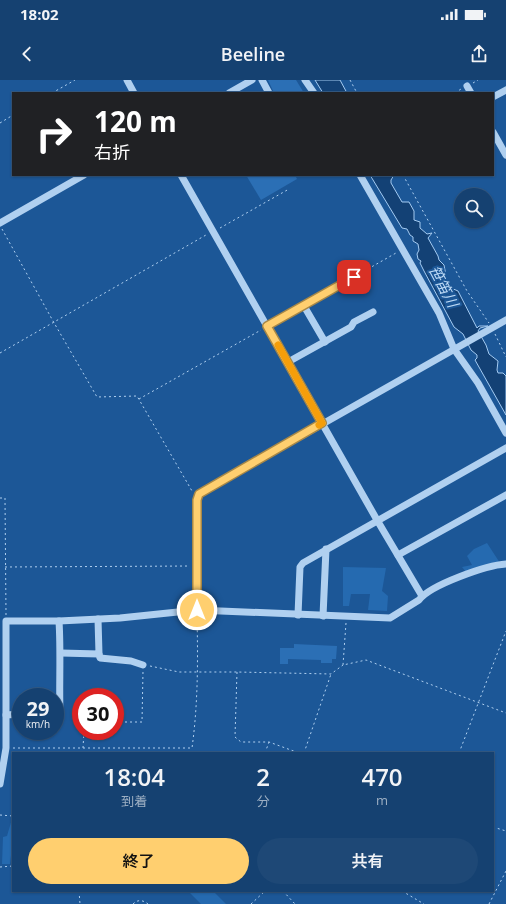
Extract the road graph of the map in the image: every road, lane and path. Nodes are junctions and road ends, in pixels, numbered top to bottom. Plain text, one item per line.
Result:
1 (75, 80) edge
2 (126, 80) edge
3 (252, 80) edge
4 (262, 80) edge
5 (305, 80) edge
6 (350, 80) edge
7 (467, 86) dead end
8 (506, 90) edge
9 (54, 92) edge
10 (133, 92) edge
11 (231, 92) edge
12 (268, 92) edge
13 (313, 92) edge
14 (356, 92) edge
15 (470, 92) edge
16 (494, 96) edge
17 (12, 116) edge
18 (0, 123) edge
19 (494, 134) edge
20 (506, 155) edge
21 (82, 176) edge
22 (182, 176) edge
23 (361, 176) edge
24 (404, 176) edge
25 (289, 189) dead end
26 (0, 225) edge
27 (213, 232) junction
28 (402, 249) junction
29 (354, 277) joint
30 (304, 306) junction
31 (373, 312) dead end
32 (506, 320) edge
33 (53, 322) junction
34 (267, 326) junction
35 (492, 327) junction
36 (325, 342) junction
37 (455, 348) junction
38 (0, 353) edge
39 (506, 357) edge
40 (288, 362) junction
41 (139, 399) junction
42 (322, 423) junction
43 (506, 433) edge
44 (506, 448) edge
45 (506, 495) edge
46 (0, 498) edge
47 (197, 500) junction
48 (377, 520) junction
49 (326, 549) junction
50 (398, 555) junction
51 (506, 564) edge
52 (197, 566) junction
53 (5, 567) junction
54 (422, 596) junction
55 (197, 610) junction
56 (298, 615) junction
57 (323, 616) junction
58 (346, 617) junction
59 (98, 619) junction
60 (6, 621) junction
61 (59, 621) junction
62 (506, 631) edge
63 (61, 653) junction
64 (99, 654) junction
65 (143, 665) junction
66 (343, 665) junction
67 (198, 672) junction
68 (237, 672) junction
69 (331, 674) junction
70 (59, 688) edge
71 (478, 702) junction
72 (506, 713) edge
73 (6, 715) junction
74 (12, 715) edge
75 (124, 722) edge
76 (84, 740) edge
77 (269, 742) junction
78 (6, 748) junction
79 (84, 748) junction
80 (265, 752) edge
81 (296, 752) edge
82 (304, 752) edge
83 (459, 752) edge
84 (0, 784) edge
85 (0, 814) edge
86 (12, 816) edge
87 (494, 826) edge
88 (506, 832) edge
89 (12, 866) edge
90 (0, 867) edge
91 (506, 871) edge
92 (78, 892) edge
93 (264, 892) edge
94 (284, 892) edge
95 (404, 892) edge
96 (80, 904) edge
97 (132, 904) edge
98 (148, 904) edge
99 (251, 904) edge
100 (295, 904) edge
101 (424, 904) edge
102 (488, 904) edge

1 - 9 path
2 - 10 street
3 - 11 street
4 - 12 street
5 - 13 street
6 - 14 path
7 - 15 street
8 - 16 street
17 - 18 path
19 - 20 street
21 - 26 street
22 - 27 street
23 - 28 street
24 - 35 path
25 - 27 path
26 - 33 path
27 - 33 path
27 - 34 street
28 - 29 path
28 - 37 street
29 - 30 street
30 - 34 street
30 - 36 street
31 - 36 street
32 - 35 street
33 - 38 path
33 - 41 path
34 - 40 street
34 - 41 path
35 - 37 street
35 - 39 path
36 - 40 street
37 - 42 street
37 - 43 street
40 - 42 street
41 - 47 path
42 - 47 street
42 - 48 street
44 - 48 street
45 - 50 street
46 - 53 path
47 - 52 street
48 - 49 street
48 - 50 street
49 - 56 street
49 - 57 street
50 - 54 street
51 - 54 street
52 - 53 path
52 - 55 street
53 - 60 path
54 - 58 street
55 - 56 street
55 - 59 street
55 - 67 path
56 - 57 street
57 - 58 street
58 - 66 path
59 - 61 street
59 - 64 street
60 - 61 street
60 - 73 street
61 - 63 street
62 - 71 path
63 - 64 street
63 - 70 street
64 - 65 street
65 - 67 path
65 - 75 path
66 - 69 path
66 - 71 path
67 - 68 path
67 - 79 path
68 - 69 path
68 - 77 path
69 - 82 path
71 - 72 path
71 - 83 path
73 - 74 street
73 - 78 street
76 - 79 path
77 - 80 path
77 - 81 path
78 - 79 path
78 - 84 street
85 - 86 path
87 - 88 path
89 - 90 path
91 - 102 path
92 - 96 path
93 - 99 path
94 - 100 path
95 - 101 path
97 - 98 path

